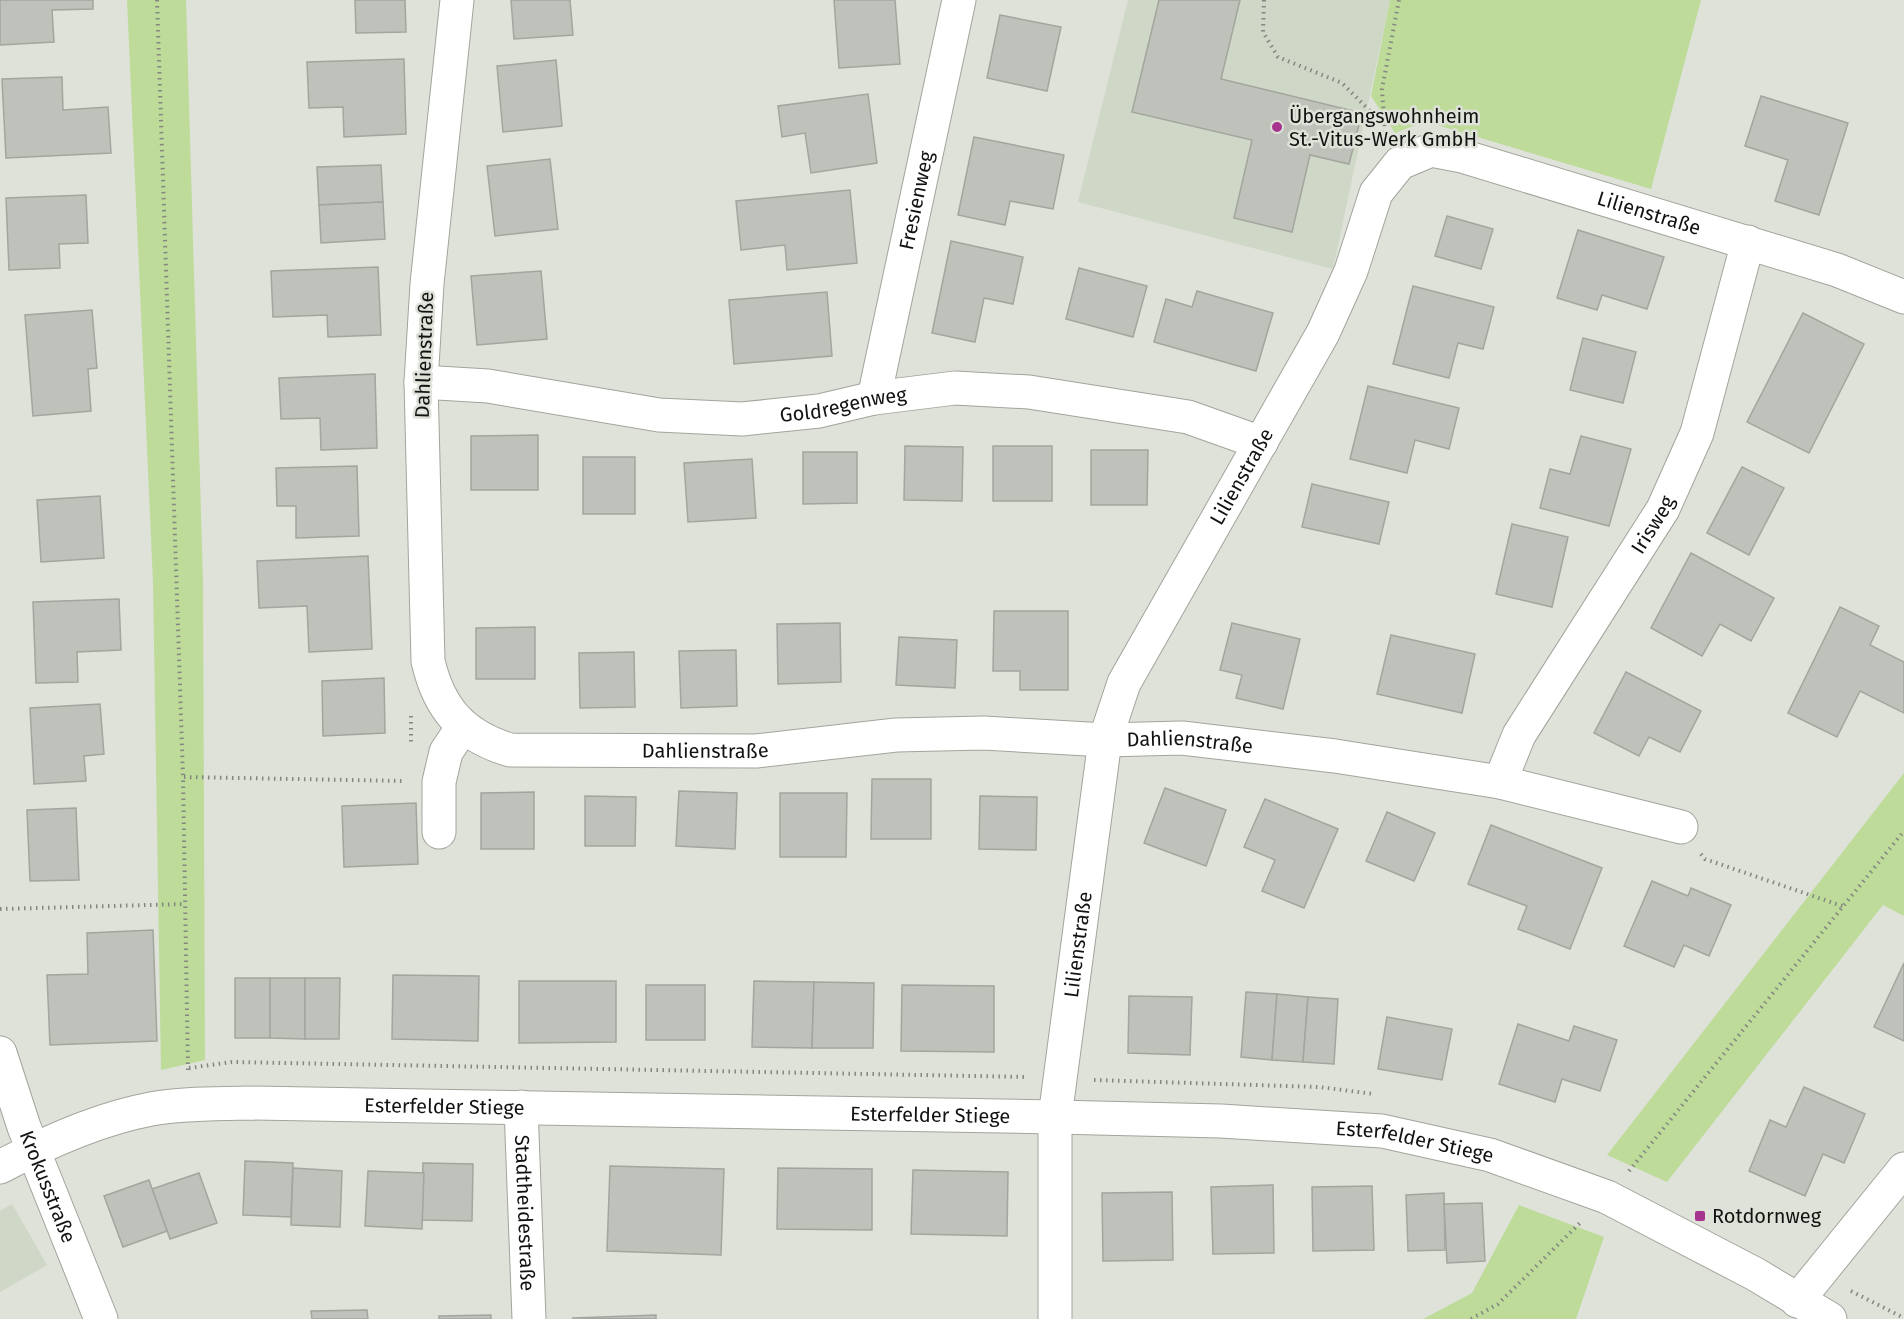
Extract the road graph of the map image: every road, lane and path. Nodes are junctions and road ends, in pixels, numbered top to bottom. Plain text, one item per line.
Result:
1 (157, 0) edge
2 (457, 0) edge
3 (959, 0) edge
4 (1264, 0) edge
5 (1399, 0) edge
6 (1382, 115) junction
7 (1400, 163) junction
8 (1748, 242) junction
9 (1904, 297) edge
10 (421, 382) junction
11 (874, 398) junction
12 (1261, 443) junction
13 (434, 688) junction
14 (462, 728) junction
15 (1105, 740) junction
16 (412, 747) dead end
17 (183, 777) junction
18 (439, 782) junction
19 (1500, 782) junction
20 (1681, 827) joint
21 (439, 831) dead end
22 (1904, 831) edge
23 (185, 904) junction
24 (1845, 907) junction
25 (0, 909) edge
26 (0, 1053) edge
27 (190, 1105) junction
28 (521, 1107) junction
29 (1055, 1117) junction
30 (33, 1149) junction
31 (0, 1167) edge
32 (1904, 1169) edge
33 (1607, 1197) junction
34 (1797, 1300) junction
35 (101, 1319) edge
36 (529, 1319) edge
37 (1055, 1319) edge
38 (1471, 1319) edge
39 (1830, 1319) edge

1 - 17 path
2 - 10 street, Dahlienstraße
3 - 11 street, Fresienweg
4 - 6 path
5 - 6 path
6 - 7 path
7 - 8 street, Lilienstraße
7 - 12 street, Lilienstraße
8 - 9 street, Lilienstraße
8 - 19 street, Irisweg
10 - 11 street, Goldregenweg
10 - 13 street, Dahlienstraße
11 - 12 street, Goldregenweg
12 - 15 street, Lilienstraße
13 - 14 street, Dahlienstraße
13 - 16 path
14 - 15 street, Dahlienstraße
14 - 18 street
15 - 19 street, Dahlienstraße
15 - 29 street, Lilienstraße
17 - 18 path
17 - 23 path
18 - 21 street
19 - 20 street, Dahlienstraße
20 - 24 path
22 - 24 path
23 - 25 path
23 - 27 path
24 - 33 path
26 - 30 street, Krokusstraße
27 - 28 street, Esterfelder Stiege
27 - 30 street, Esterfelder Stiege
28 - 29 street, Esterfelder Stiege
28 - 36 street, Stadtheidestraße
29 - 33 street, Esterfelder Stiege
29 - 37 street, Lilienstraße
30 - 31 street, Esterfelder Stiege
30 - 35 street, Krokusstraße
32 - 34 street
33 - 34 street, Esterfelder Stiege
33 - 38 path
34 - 39 street, Esterfelder Stiege

